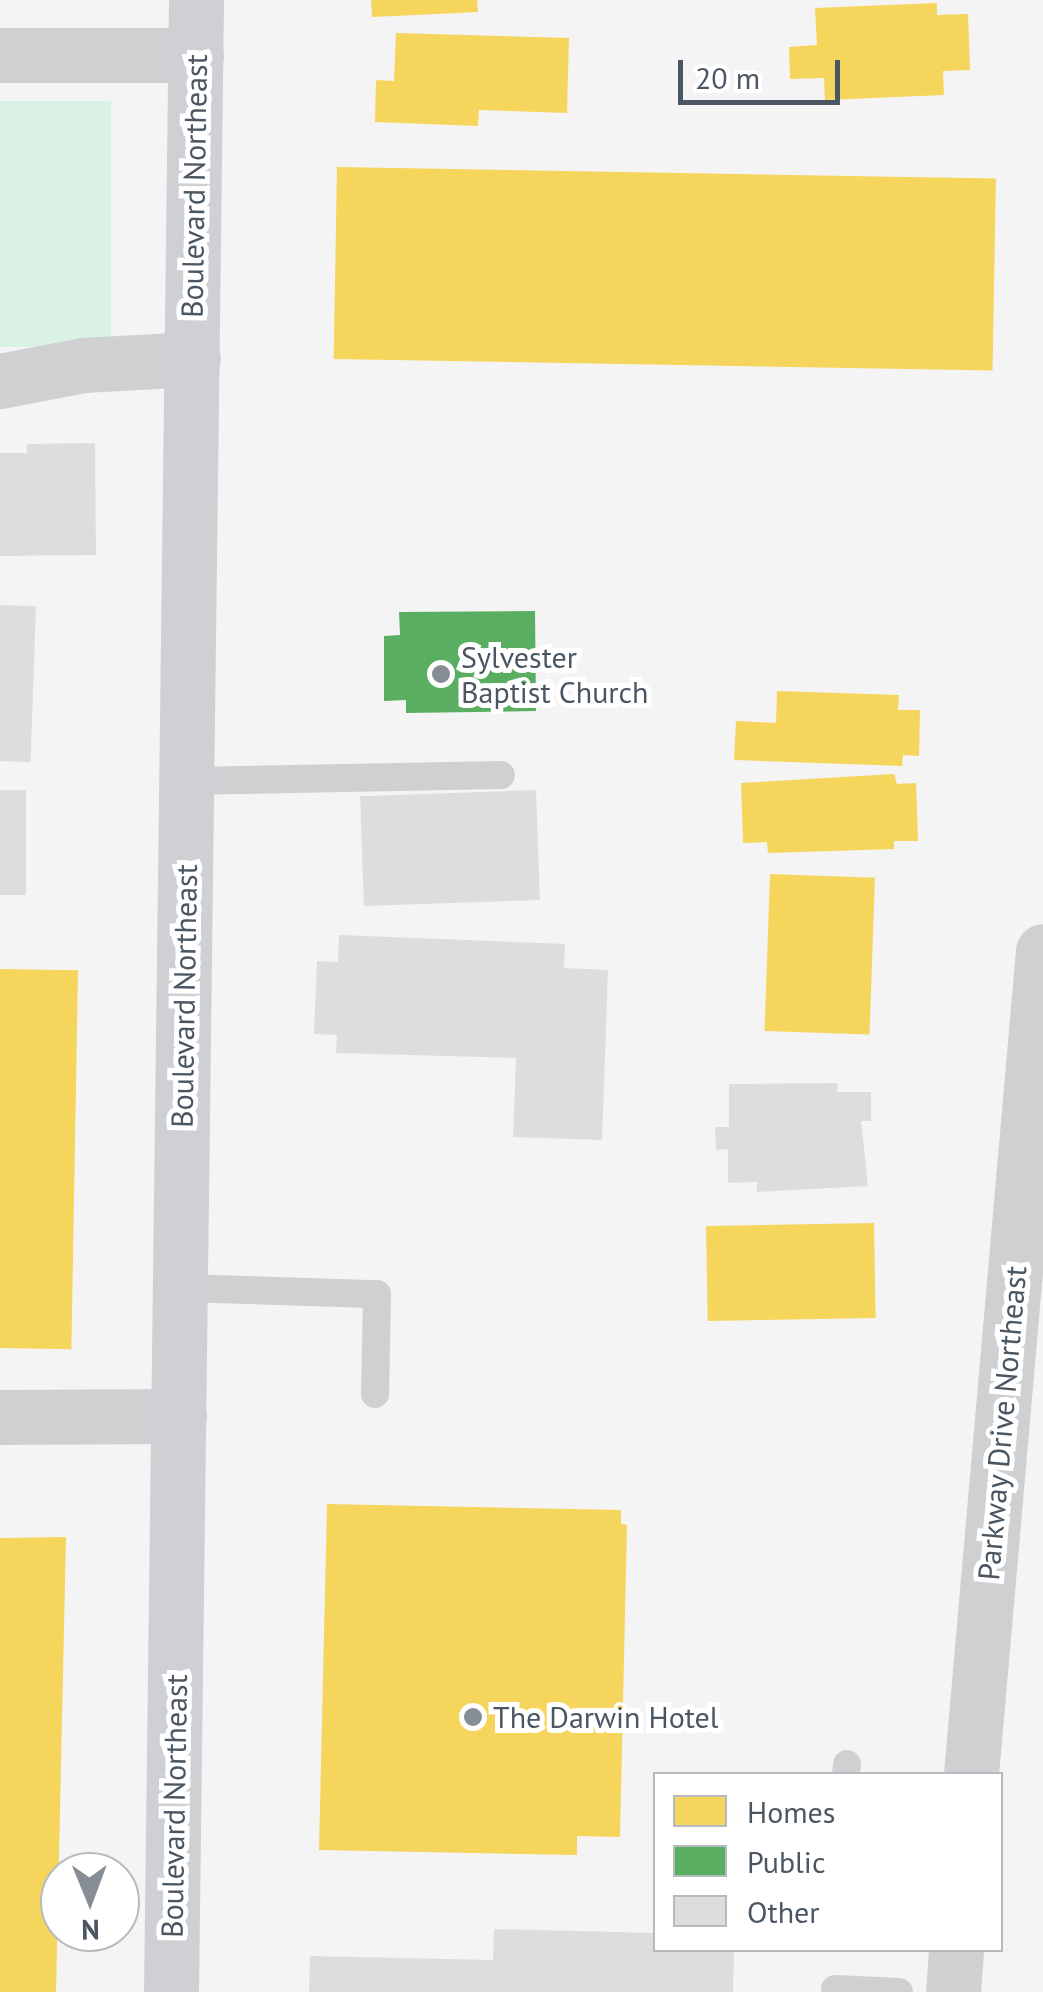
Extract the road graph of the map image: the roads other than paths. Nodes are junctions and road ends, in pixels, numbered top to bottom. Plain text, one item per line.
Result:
1 (196, 0) edge
2 (0, 55) edge
3 (196, 55) junction
4 (192, 359) junction
5 (0, 381) edge
6 (501, 775) dead end
7 (187, 780) junction
8 (1043, 951) edge
9 (181, 1288) junction
10 (1025, 1368) edge
11 (374, 1394) dead end
12 (180, 1416) junction
13 (0, 1417) edge
14 (971, 1772) edge
15 (956, 1952) edge
16 (836, 1989) dead end
17 (171, 1992) edge
18 (899, 1992) edge
19 (952, 1992) edge

1 - 3 main road, Boulevard Northeast
2 - 3 street
3 - 4 main road, Boulevard Northeast
4 - 5 street
4 - 7 main road, Boulevard Northeast
6 - 7 lane
7 - 9 main road, Boulevard Northeast
8 - 10 street, Parkway Drive Northeast
9 - 11 lane
9 - 12 main road, Boulevard Northeast
10 - 14 street, Parkway Drive Northeast
12 - 13 street
12 - 17 main road, Boulevard Northeast
15 - 19 street
16 - 18 lane

